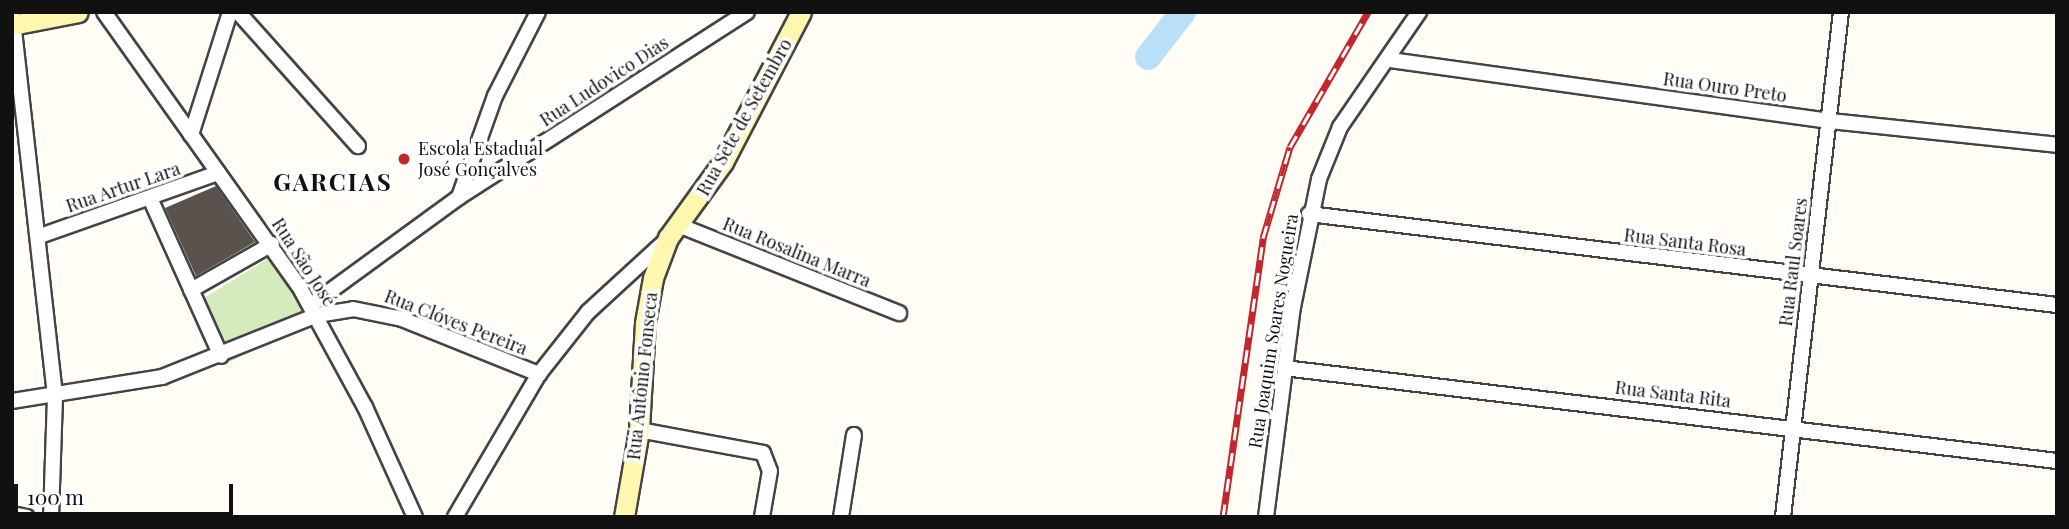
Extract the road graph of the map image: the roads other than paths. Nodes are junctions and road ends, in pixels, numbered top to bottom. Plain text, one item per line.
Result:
1 (78, 12) edge
2 (104, 12) edge
3 (230, 12) edge
4 (238, 12) edge
5 (538, 12) edge
6 (747, 12) edge
7 (802, 12) edge
8 (1419, 12) edge
9 (1841, 12) edge
10 (13, 21) edge
11 (1390, 60) junction
12 (1830, 121) junction
13 (191, 135) junction
14 (2057, 145) edge
15 (359, 146) dead end
16 (218, 173) junction
17 (459, 197) junction
18 (150, 198) junction
19 (1309, 214) junction
20 (674, 232) junction
21 (40, 236) junction
22 (272, 244) junction
23 (1811, 278) junction
24 (191, 290) junction
25 (2057, 305) edge
26 (314, 310) junction
27 (898, 313) dead end
28 (221, 356) junction
29 (1284, 368) junction
30 (539, 374) junction
31 (55, 397) junction
32 (12, 401) edge
33 (1793, 427) junction
34 (639, 430) junction
35 (854, 435) dead end
36 (2057, 461) edge
37 (12, 514) edge
38 (27, 517) edge
39 (51, 517) edge
40 (415, 517) edge
41 (455, 517) edge
42 (624, 517) edge
43 (762, 517) edge
44 (841, 517) edge
45 (1266, 517) edge
46 (1783, 517) edge

1 - 10 street
2 - 13 street, Rua São José
3 - 13 street
4 - 15 street
5 - 17 street
6 - 17 street, Rua Ludovico Dias
7 - 20 street, Rua Sete de Setembro
8 - 11 street, Rua Joaquim Soares Nogueira
9 - 12 street, Rua Raul Soares
10 - 21 street
11 - 12 street, Rua Ouro Preto
11 - 19 street, Rua Joaquim Soares Nogueira
12 - 14 street, Rua Ouro Preto
12 - 23 street, Rua Raul Soares
13 - 16 street, Rua São José
16 - 18 street, Rua Artur Lara
16 - 22 street, Rua São José
17 - 26 street, Rua Ludovico Dias
18 - 21 street, Rua Artur Lara
18 - 24 street
19 - 23 street, Rua Santa Rosa
19 - 29 street, Rua Joaquim Soares Nogueira
20 - 27 street, Rua Rosalina Marra
20 - 30 street, Rua Sete de Setembro
20 - 34 street, Rua Antônio Fonseca
21 - 31 street
22 - 24 street
22 - 26 street, Rua São José
23 - 25 street, Rua Santa Rosa
23 - 33 street, Rua Raul Soares
24 - 28 street
26 - 28 street
26 - 30 street, Rua Clóves Pereira
26 - 40 street, Rua São José
28 - 31 street
29 - 33 street, Rua Santa Rita
29 - 45 street, Rua Joaquim Soares Nogueira
30 - 41 street, Rua Sete de Setembro
31 - 32 street
31 - 39 street
33 - 36 street, Rua Santa Rita
33 - 46 street, Rua Raul Soares
34 - 42 street, Rua Antônio Fonseca
34 - 43 street
35 - 44 street
37 - 38 street

